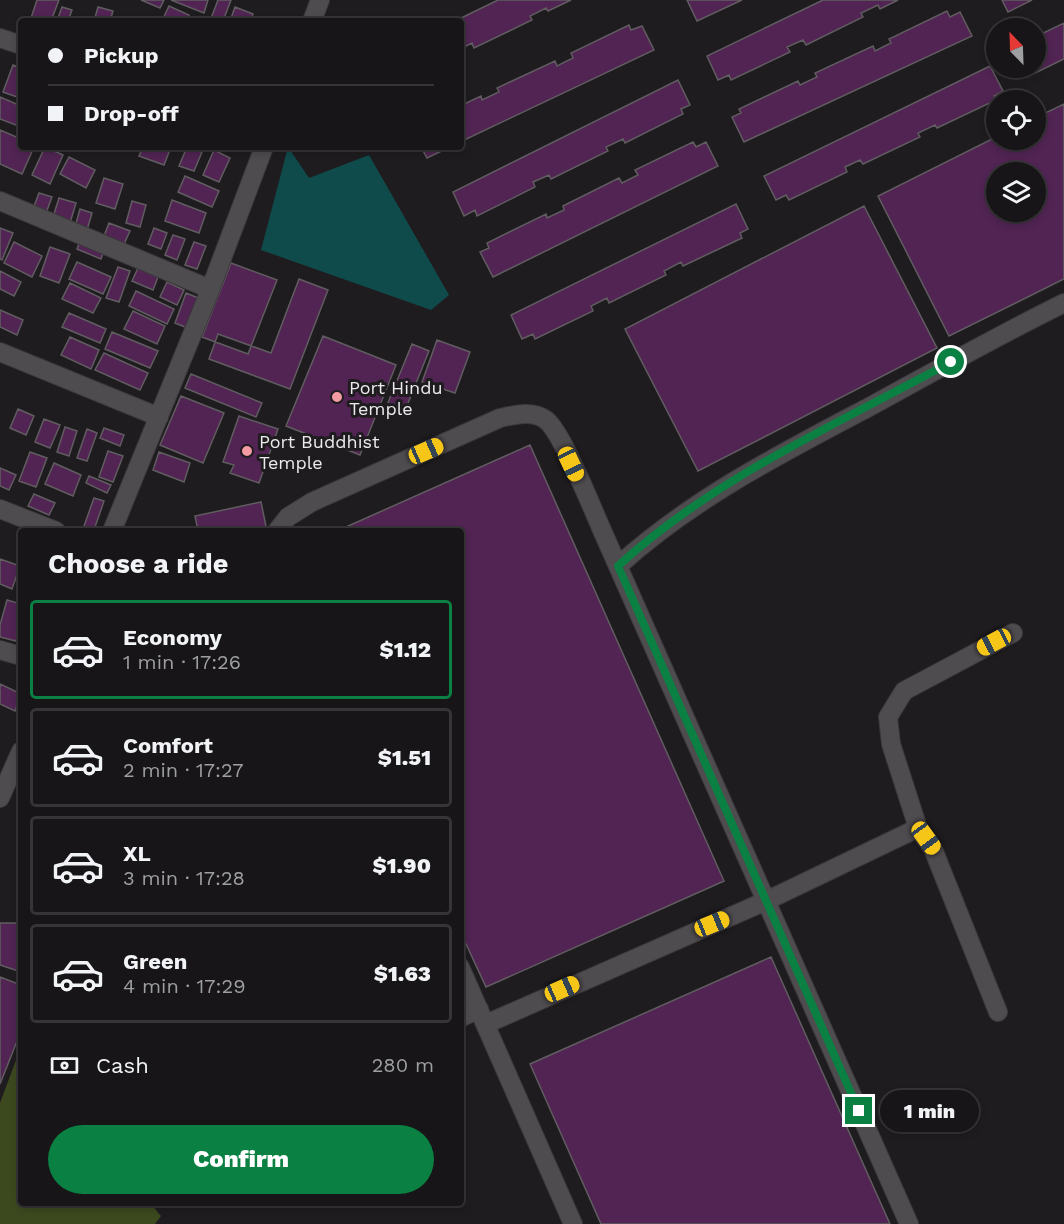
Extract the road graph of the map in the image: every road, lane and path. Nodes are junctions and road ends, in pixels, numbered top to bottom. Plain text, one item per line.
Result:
1 (320, 0) edge
2 (313, 18) edge
3 (0, 38) edge
4 (18, 44) edge
5 (263, 150) edge
6 (0, 201) edge
7 (210, 289) junction
8 (1064, 303) edge
9 (0, 352) edge
10 (159, 417) junction
11 (0, 509) edge
12 (48, 528) edge
13 (113, 528) edge
14 (280, 528) edge
15 (618, 566) junction
16 (1012, 633) dead end
17 (0, 650) edge
18 (18, 655) edge
19 (18, 758) edge
20 (0, 798) edge
21 (918, 828) junction
22 (766, 901) junction
23 (464, 976) edge
24 (998, 1012) dead end
25 (482, 1016) junction
26 (464, 1018) edge
27 (573, 1224) edge
28 (909, 1224) edge

1 - 2 street
3 - 4 street
5 - 7 street
6 - 7 street
7 - 10 street
8 - 15 street
9 - 10 street
10 - 13 street
11 - 12 street
14 - 15 street
15 - 22 street
16 - 21 street
17 - 18 street
19 - 20 street
21 - 22 street
21 - 24 street
22 - 25 street
22 - 28 street
23 - 25 street
25 - 26 street
25 - 27 street

